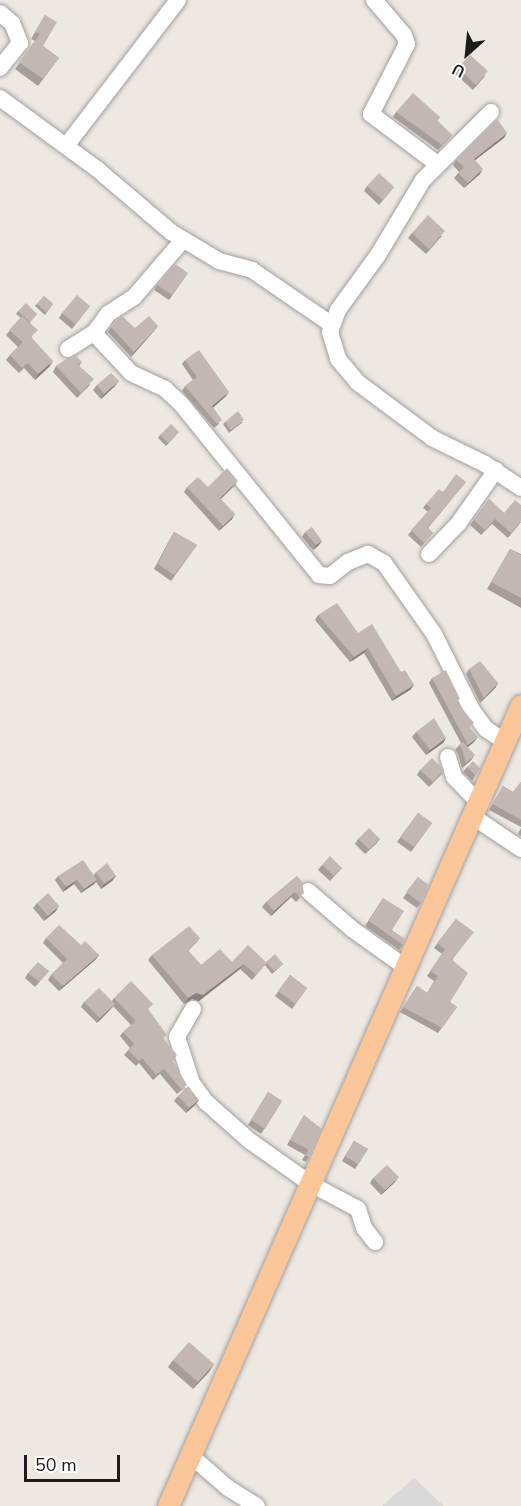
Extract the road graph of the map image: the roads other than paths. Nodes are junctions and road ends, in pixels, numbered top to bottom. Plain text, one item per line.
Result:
1 (178, 0) edge
2 (374, 0) edge
3 (0, 13) edge
4 (0, 68) edge
5 (0, 99) edge
6 (491, 112) dead end
7 (66, 146) junction
8 (436, 163) junction
9 (183, 240) junction
10 (331, 324) junction
11 (94, 333) junction
12 (68, 349) dead end
13 (496, 470) junction
14 (521, 488) edge
15 (429, 554) dead end
16 (521, 705) edge
17 (504, 742) junction
18 (448, 757) dead end
19 (475, 809) junction
20 (521, 849) edge
21 (308, 891) dead end
22 (405, 967) junction
23 (193, 1009) dead end
24 (311, 1184) junction
25 (375, 1242) dead end
26 (190, 1455) junction
27 (168, 1506) edge
28 (257, 1506) edge

1 - 7 street
2 - 8 street
3 - 4 street
5 - 7 street
6 - 8 street
7 - 9 street
8 - 10 street
9 - 10 street
9 - 11 street
10 - 13 street
11 - 12 street
11 - 17 street
13 - 14 street
13 - 15 street
16 - 17 main road
17 - 19 main road
18 - 19 street
19 - 20 street
19 - 22 main road
21 - 22 street
22 - 24 main road
23 - 24 street
24 - 25 street
24 - 26 main road
26 - 27 main road
26 - 28 street

